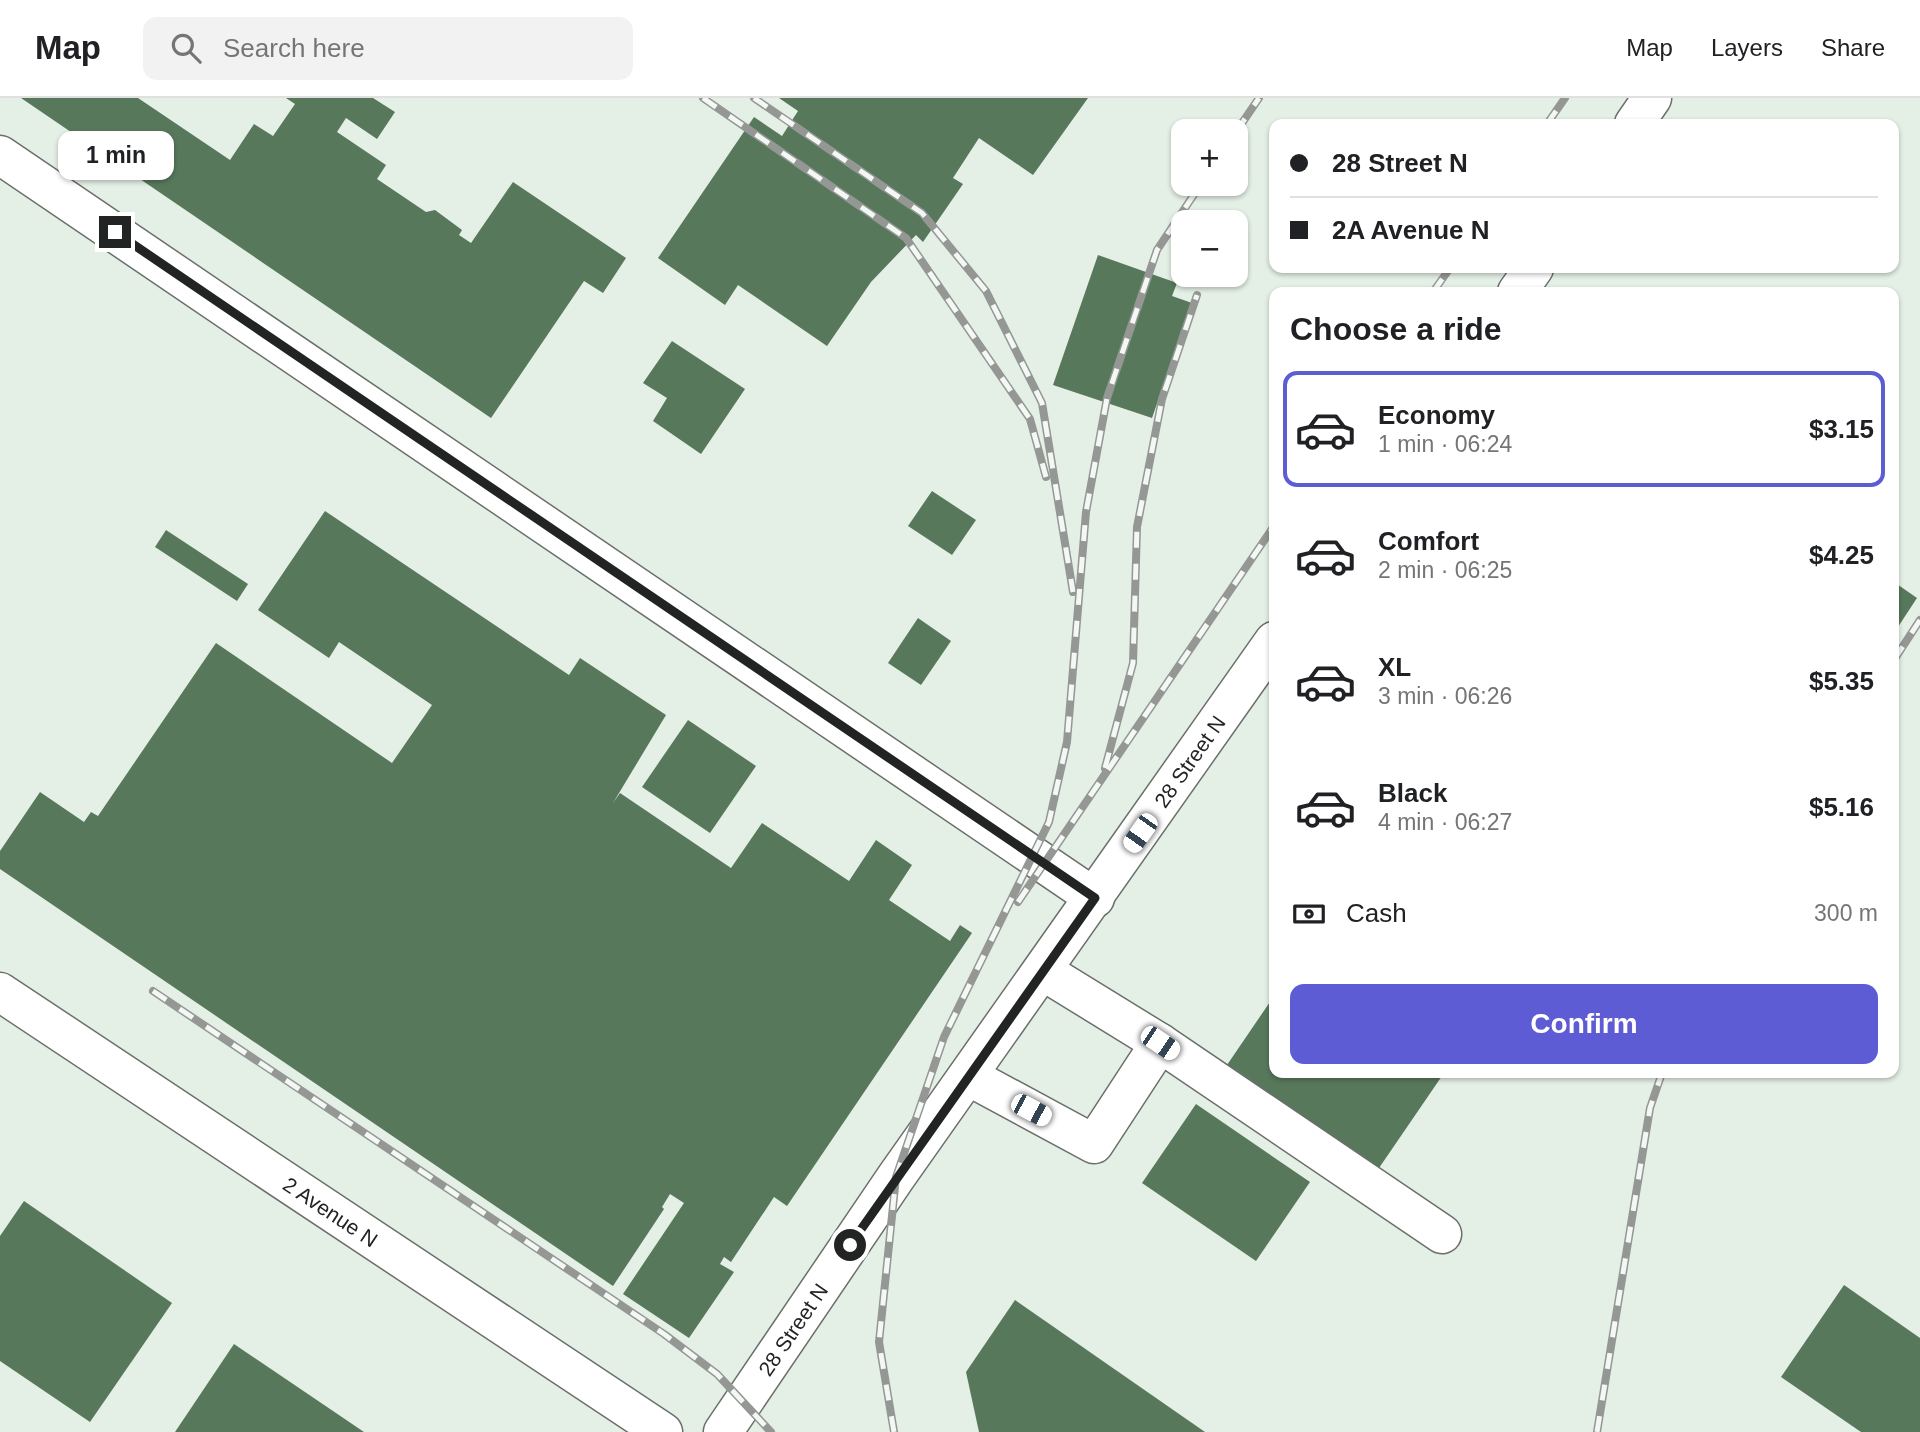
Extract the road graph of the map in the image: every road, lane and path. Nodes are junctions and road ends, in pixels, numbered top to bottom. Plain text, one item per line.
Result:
1 (1652, 98) edge
2 (1637, 119) edge
3 (0, 155) edge
4 (1269, 648) edge
5 (1095, 898) junction
6 (1043, 971) junction
7 (0, 992) edge
8 (1160, 1043) junction
9 (968, 1076) junction
10 (1442, 1234) dead end
11 (663, 1432) edge
12 (723, 1432) edge

1 - 2 street
3 - 5 street
4 - 5 street, 28 Street N
5 - 6 street, 28 Street N
6 - 8 street
6 - 9 street, 28 Street N
7 - 11 street, 2 Avenue N
8 - 9 street
8 - 10 street
9 - 12 street, 28 Street N

